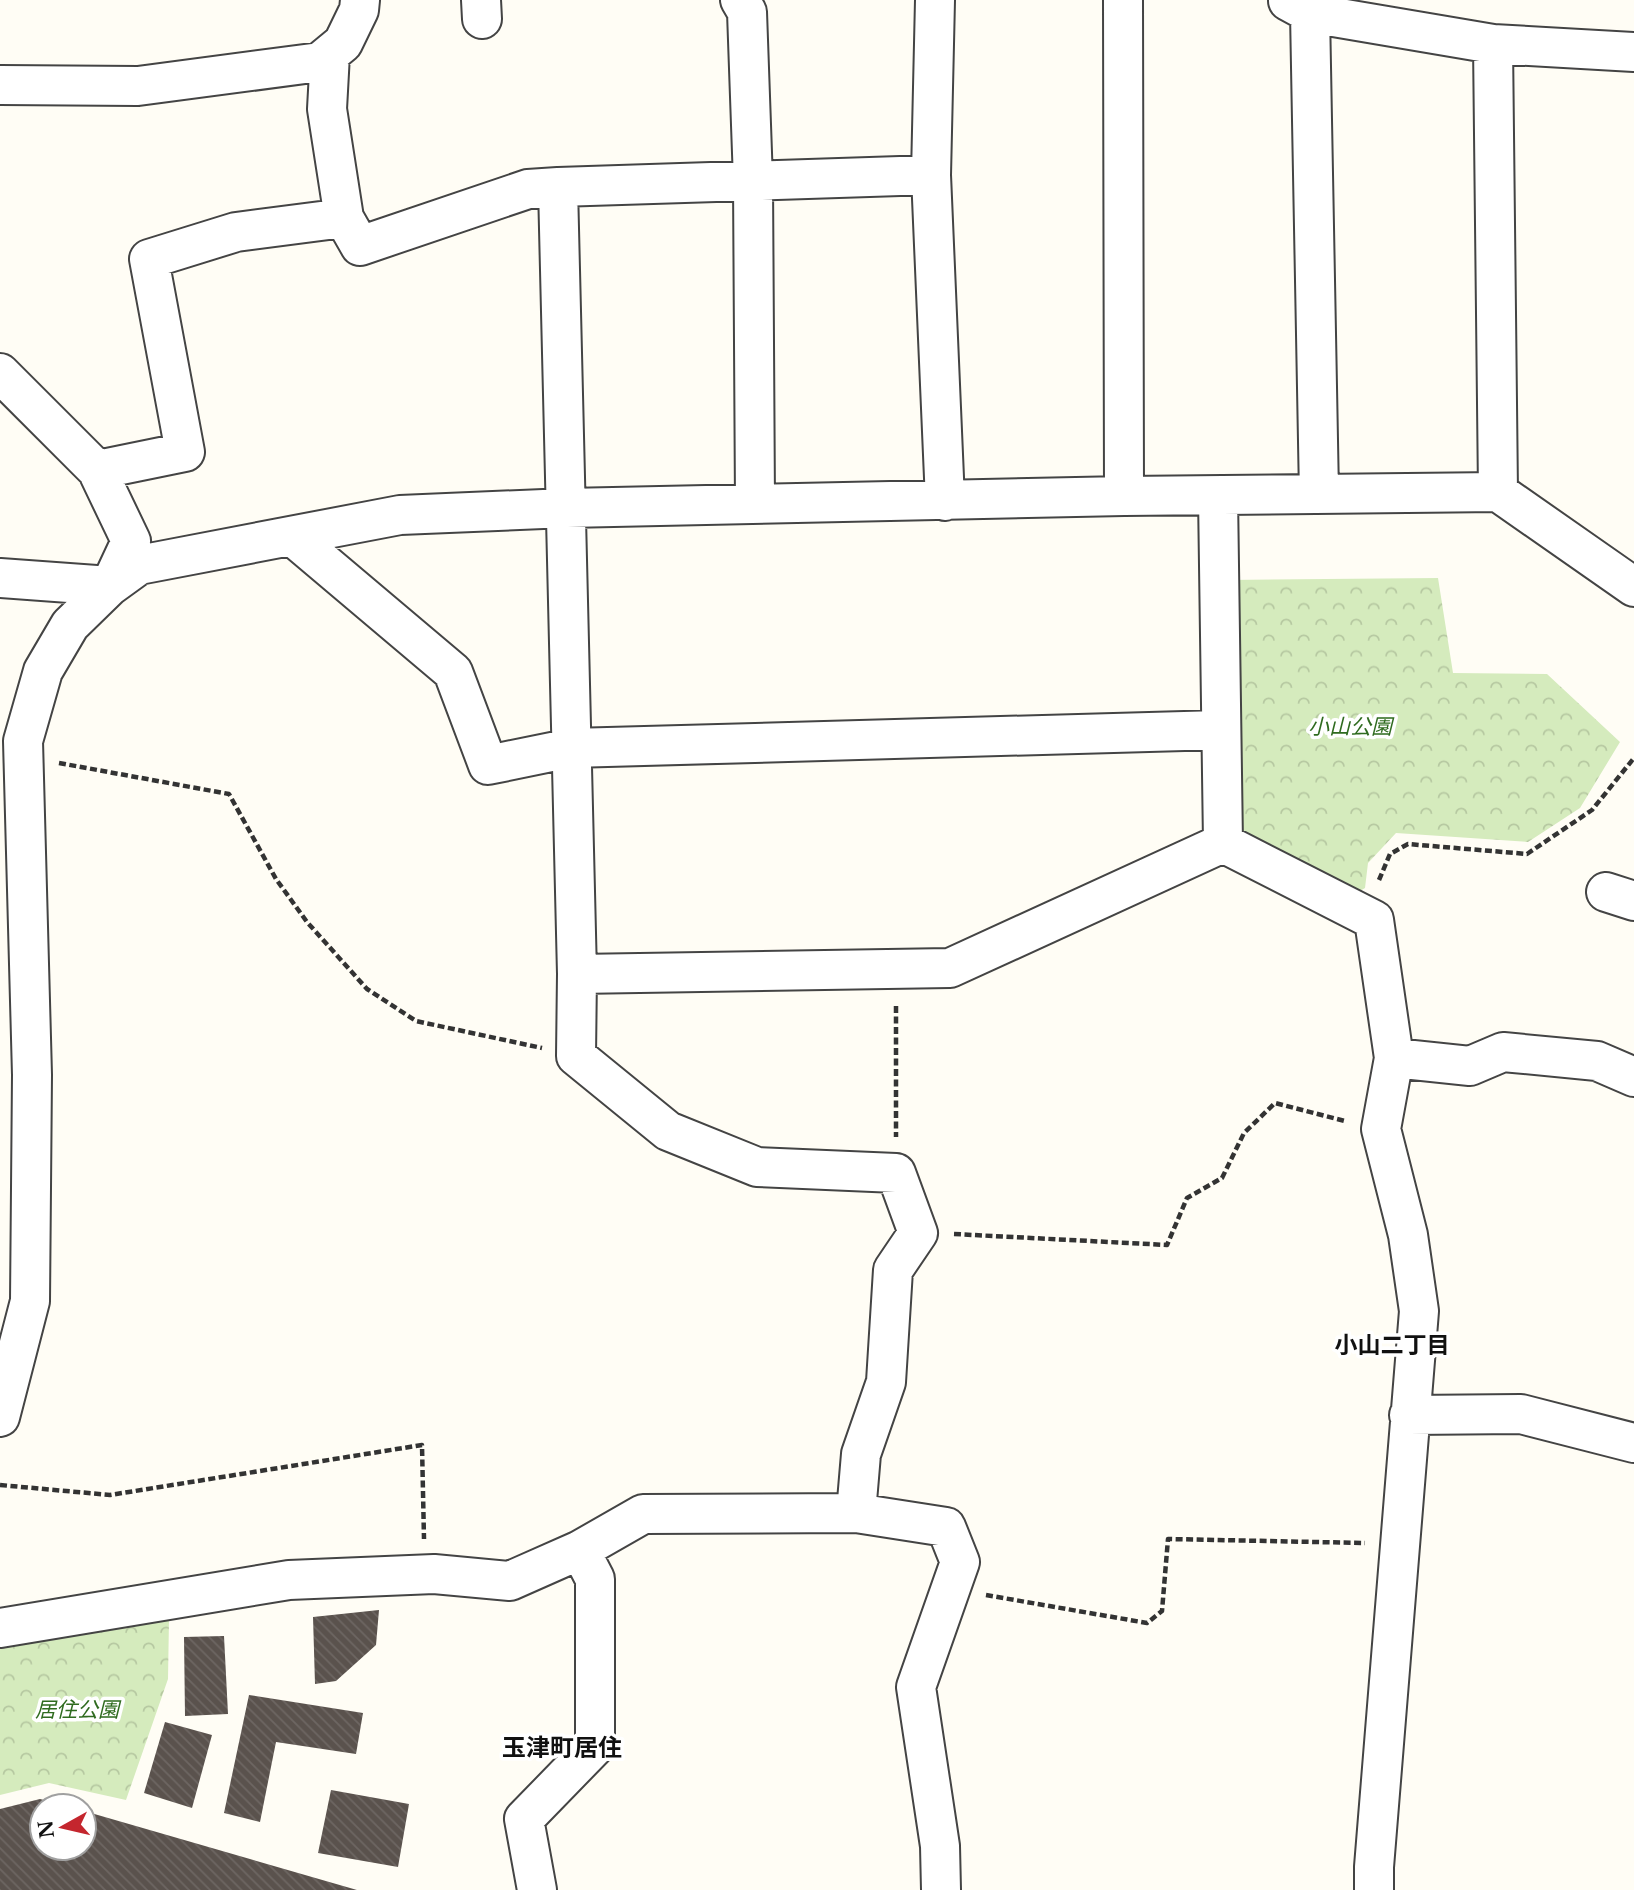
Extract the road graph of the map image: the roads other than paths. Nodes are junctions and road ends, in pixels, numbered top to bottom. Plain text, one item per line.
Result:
1 (360, 0) edge
2 (740, 0) edge
3 (935, 0) edge
4 (1123, 0) edge
5 (1303, 4) edge
6 (1493, 44) junction
7 (1634, 52) edge
8 (330, 54) junction
9 (0, 85) edge
10 (931, 175) junction
11 (753, 181) junction
12 (558, 187) junction
13 (344, 218) junction
14 (0, 373) edge
15 (97, 470) junction
16 (1498, 492) junction
17 (1319, 494) junction
18 (1125, 496) junction
19 (1218, 496) junction
20 (944, 501) junction
21 (755, 504) junction
22 (567, 508) junction
23 (292, 536) junction
24 (0, 578) edge
25 (110, 586) junction
26 (1634, 587) edge
27 (1220, 730) junction
28 (16, 742) edge
29 (571, 748) junction
30 (1223, 843) junction
31 (577, 974) junction
32 (1394, 1058) junction
33 (16, 1075) edge
34 (1634, 1077) edge
35 (1409, 1415) junction
36 (0, 1417) edge
37 (1634, 1443) edge
38 (856, 1513) junction
39 (580, 1550) junction
40 (0, 1628) edge
41 (537, 1890) edge
42 (941, 1890) edge
43 (1374, 1890) edge

1 - 8 street
2 - 11 street
3 - 10 street
4 - 18 street
5 - 6 street
5 - 17 street
6 - 7 street
6 - 16 street
8 - 9 street
8 - 13 street
10 - 11 street
10 - 20 street
11 - 12 street
11 - 21 street
12 - 13 street
12 - 22 street
13 - 15 street
14 - 15 street
15 - 25 street
16 - 17 street
16 - 26 street
17 - 19 street
18 - 19 street
18 - 20 street
19 - 27 street
20 - 21 street
21 - 22 street
22 - 23 street
22 - 29 street
23 - 25 street
23 - 29 street
24 - 25 street
25 - 28 street
27 - 29 street
27 - 30 street
28 - 33 street
29 - 31 street
30 - 31 street
30 - 32 street
31 - 38 street
32 - 34 street
32 - 35 street
33 - 36 street
35 - 37 street
35 - 43 street
38 - 39 street
38 - 42 street
39 - 40 street
39 - 41 street

